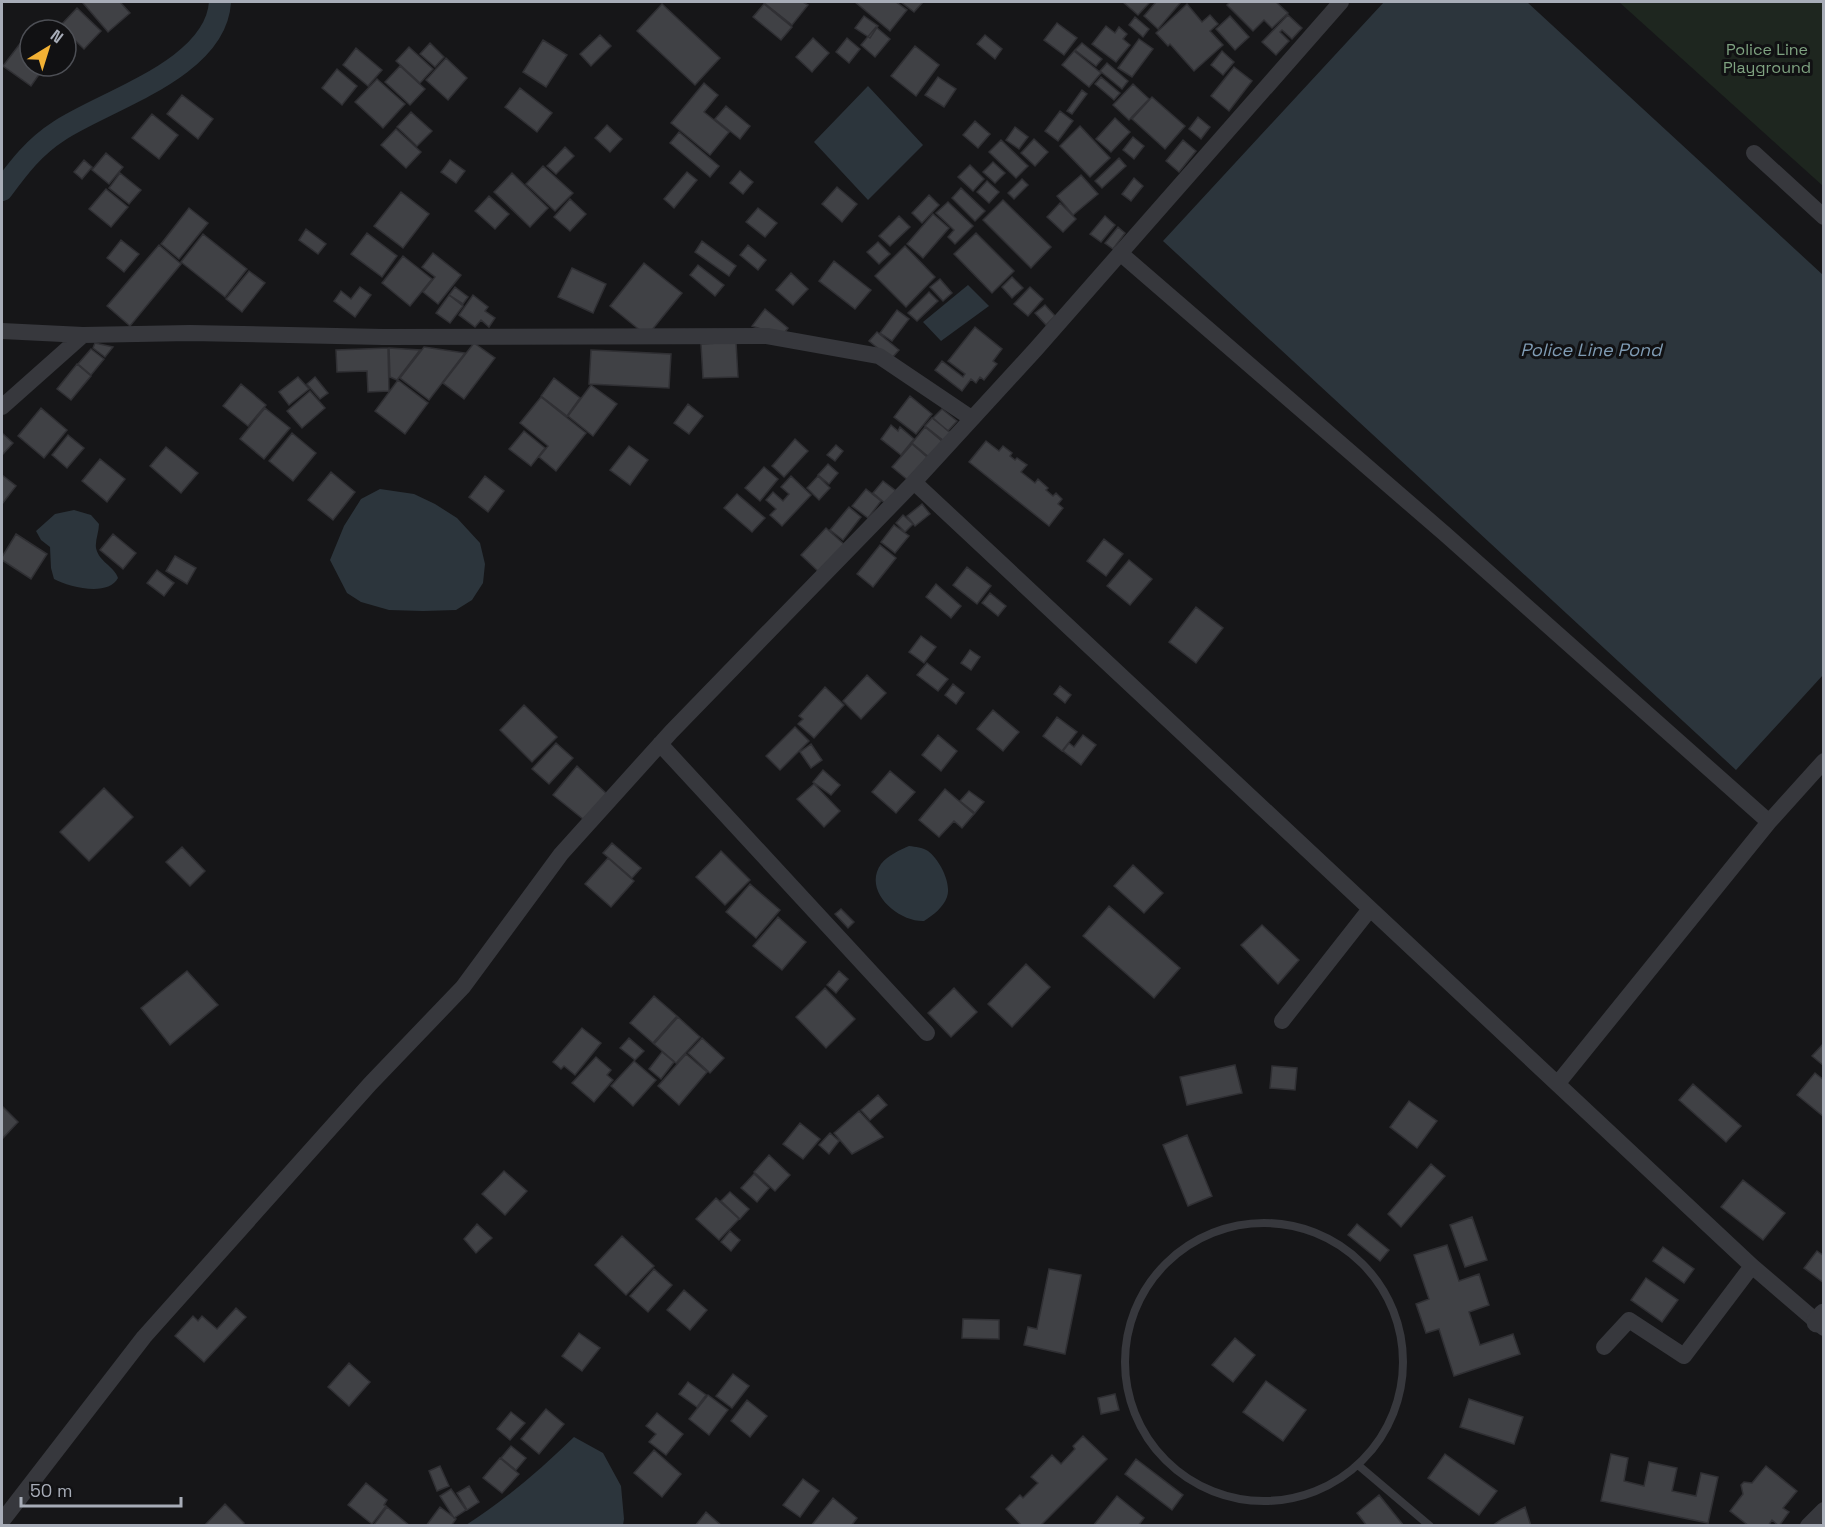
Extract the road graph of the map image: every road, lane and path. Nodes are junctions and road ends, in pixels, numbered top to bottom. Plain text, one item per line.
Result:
1 (1341, 2) edge
2 (1754, 153) dead end
3 (1824, 217) edge
4 (1120, 253) junction
5 (2, 331) edge
6 (83, 335) junction
7 (2, 407) edge
8 (971, 418) junction
9 (914, 482) junction
10 (660, 744) junction
11 (1824, 761) edge
12 (1769, 822) junction
13 (1370, 909) junction
14 (1282, 1021) dead end
15 (927, 1033) dead end
16 (1558, 1083) junction
17 (1752, 1266) junction
18 (1821, 1321) edge
19 (1604, 1347) dead end
20 (1358, 1465) junction
21 (1824, 1510) edge
22 (2, 1521) edge
23 (1430, 1526) edge
24 (1808, 1526) edge

1 - 4 street
2 - 3 street
4 - 8 street
4 - 12 street
5 - 6 street
6 - 7 street
6 - 8 street
8 - 9 street
9 - 10 street
9 - 13 street
10 - 15 street
10 - 22 street
11 - 12 street
12 - 16 street
13 - 14 street
13 - 16 street
16 - 17 street
17 - 18 street
17 - 19 street
20 - 20 lane
20 - 23 lane
21 - 24 street

